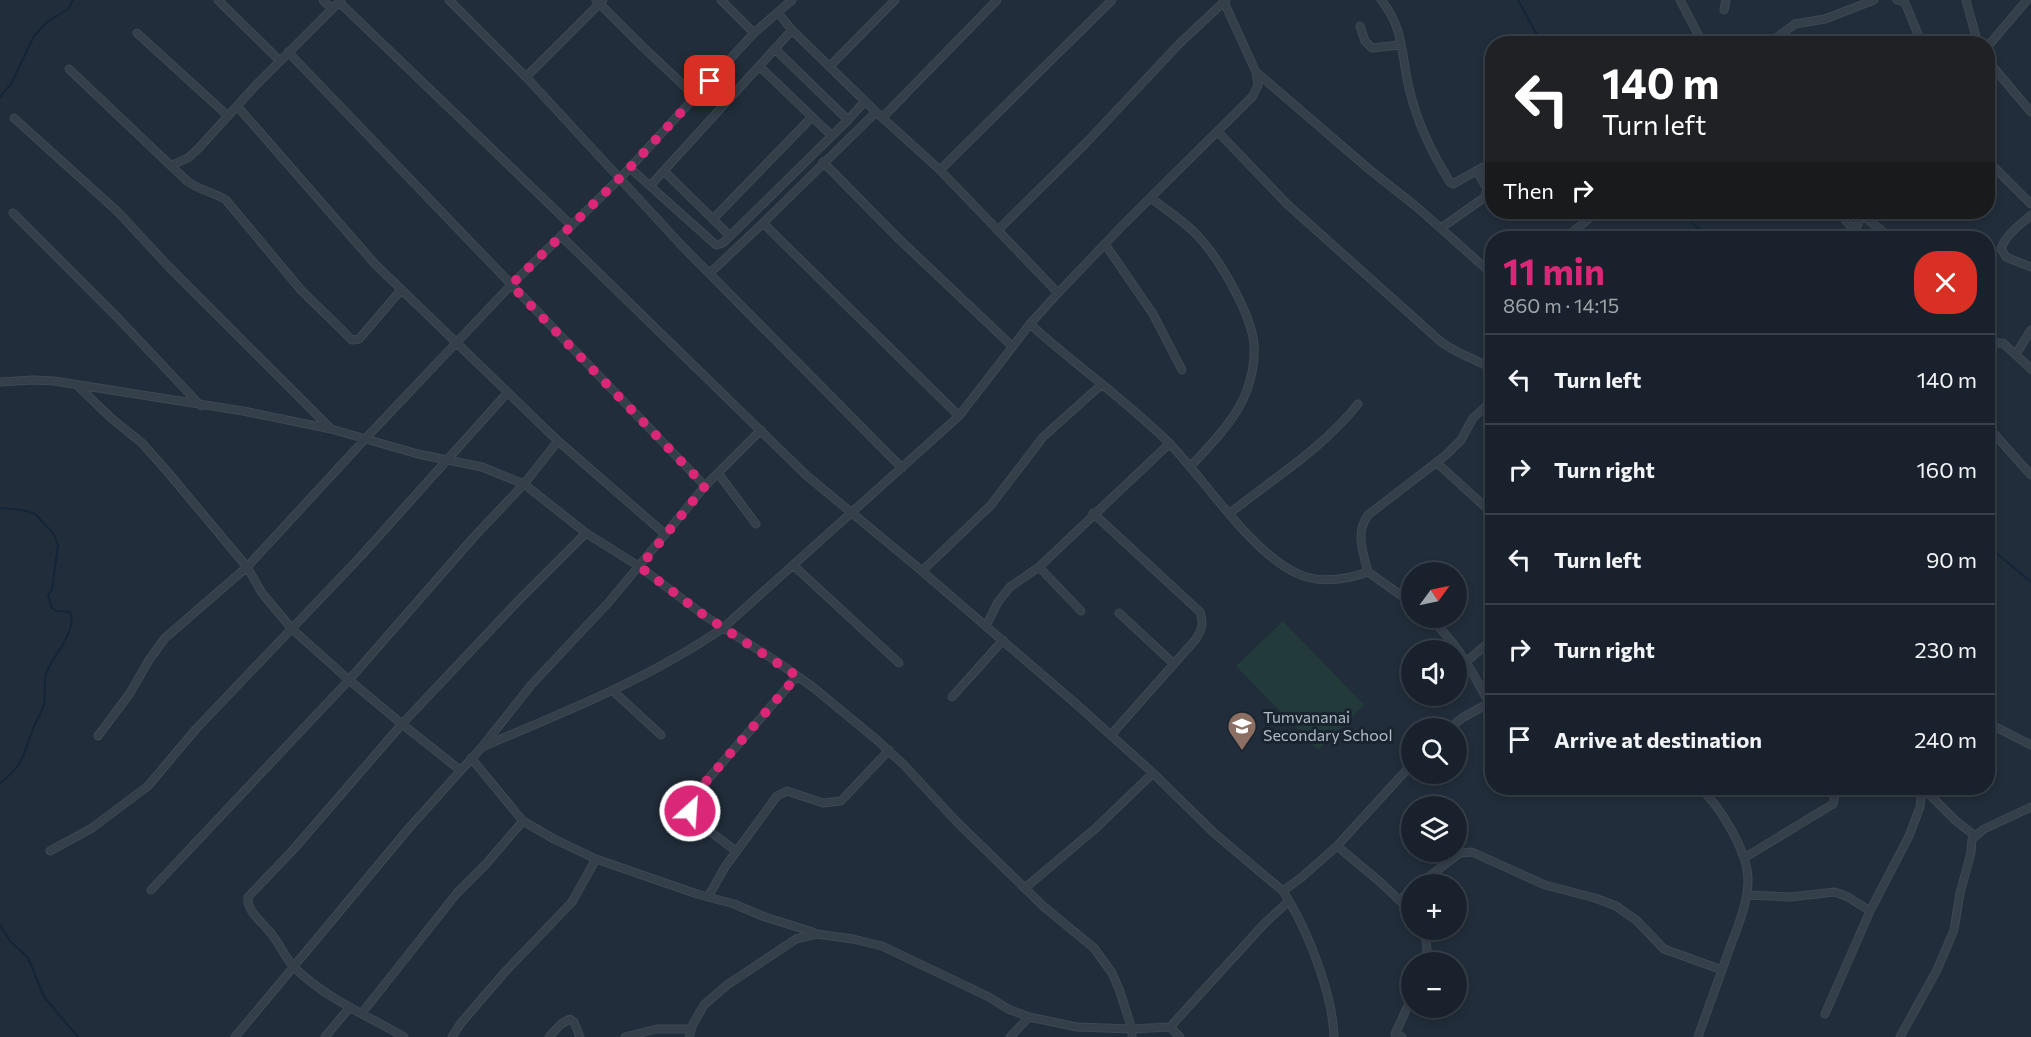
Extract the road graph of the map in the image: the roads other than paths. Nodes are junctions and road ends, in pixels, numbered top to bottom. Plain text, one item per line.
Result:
1 (218, 0) edge
2 (323, 0) edge
3 (449, 0) edge
4 (721, 0) edge
5 (792, 0) edge
6 (895, 0) edge
7 (997, 0) edge
8 (1112, 0) edge
9 (1382, 0) edge
10 (1680, 0) edge
11 (1726, 0) edge
12 (1874, 0) edge
13 (1897, 0) edge
14 (1966, 0) edge
15 (2027, 0) edge
16 (340, 1) edge
17 (600, 1) edge
18 (1224, 1) edge
19 (332, 9) junction
20 (1724, 10) dead end
21 (778, 13) junction
22 (1360, 26) dead end
23 (792, 30) junction
24 (137, 33) dead end
25 (754, 33) junction
26 (1699, 36) edge
27 (1779, 36) edge
28 (1919, 36) edge
29 (1976, 36) edge
30 (1995, 38) edge
31 (1400, 45) junction
32 (775, 49) junction
33 (288, 52) junction
34 (279, 60) junction
35 (759, 66) junction
36 (830, 66) junction
37 (69, 69) dead end
38 (1995, 70) edge
39 (1256, 72) junction
40 (526, 77) junction
41 (696, 97) junction
42 (865, 101) junction
43 (237, 106) junction
44 (876, 111) junction
45 (2031, 111) edge
46 (228, 116) junction
47 (813, 117) junction
48 (882, 117) junction
49 (14, 118) dead end
50 (848, 120) junction
51 (1218, 132) junction
52 (832, 136) junction
53 (823, 162) junction
54 (172, 165) junction
55 (1485, 166) edge
56 (630, 168) junction
57 (1995, 169) edge
58 (940, 170) junction
59 (664, 171) junction
60 (1477, 171) junction
61 (619, 179) junction
62 (1485, 185) edge
63 (650, 186) junction
64 (1485, 197) edge
65 (1151, 198) junction
66 (2031, 204) edge
67 (13, 213) dead end
68 (2031, 215) edge
69 (713, 219) junction
70 (1588, 219) edge
71 (1870, 219) edge
72 (763, 223) junction
73 (571, 225) junction
74 (1441, 228) junction
75 (998, 230) junction
76 (1574, 231) edge
77 (1883, 231) edge
78 (561, 236) junction
79 (730, 236) junction
80 (1105, 244) junction
81 (2031, 267) edge
82 (1485, 268) edge
83 (710, 273) junction
84 (511, 285) junction
85 (402, 290) junction
86 (1058, 293) junction
87 (1030, 324) junction
88 (2031, 330) edge
89 (457, 342) junction
90 (1995, 345) edge
91 (1012, 346) junction
92 (2016, 354) junction
93 (1485, 365) edge
94 (2031, 369) edge
95 (1182, 370) dead end
96 (0, 381) edge
97 (77, 385) junction
98 (1101, 385) junction
99 (508, 392) junction
100 (1358, 404) dead end
101 (201, 406) junction
102 (1485, 407) edge
103 (959, 416) junction
104 (331, 429) junction
105 (761, 430) junction
106 (1995, 435) edge
107 (366, 438) junction
108 (558, 441) junction
109 (1169, 444) junction
110 (447, 459) junction
111 (1437, 463) junction
112 (1190, 467) junction
113 (902, 468) junction
114 (718, 473) junction
115 (2031, 476) edge
116 (524, 484) junction
117 (705, 486) junction
118 (1485, 507) edge
119 (850, 512) junction
120 (1093, 513) junction
121 (1230, 513) junction
122 (756, 524) dead end
123 (586, 533) junction
124 (665, 534) junction
125 (793, 565) junction
126 (248, 567) junction
127 (640, 567) junction
128 (1040, 567) junction
129 (922, 571) junction
130 (1368, 572) junction
131 (1401, 595) edge
132 (1081, 611) dead end
133 (1119, 613) dead end
134 (986, 626) junction
135 (723, 628) junction
136 (1440, 628) edge
137 (292, 629) junction
138 (1003, 640) junction
139 (1450, 640) edge
140 (1485, 646) edge
141 (1467, 661) joint
142 (899, 663) dead end
143 (1174, 664) junction
144 (797, 676) junction
145 (349, 680) junction
146 (612, 690) junction
147 (1485, 692) edge
148 (952, 697) dead end
149 (1485, 706) edge
150 (1462, 718) edge
151 (402, 724) junction
152 (1995, 727) edge
153 (661, 735) dead end
154 (1111, 735) junction
155 (98, 736) dead end
156 (2031, 745) edge
157 (482, 747) junction
158 (889, 750) junction
159 (471, 758) junction
160 (460, 770) junction
161 (1153, 772) junction
162 (1401, 776) edge
163 (1706, 795) edge
164 (1835, 795) edge
165 (1921, 795) edge
166 (1928, 795) edge
167 (2031, 807) edge
168 (523, 821) junction
169 (1974, 835) junction
170 (1337, 846) junction
171 (736, 851) junction
172 (50, 852) dead end
173 (1744, 858) junction
174 (596, 860) junction
175 (1432, 874) edge
176 (1025, 888) junction
177 (151, 890) dead end
178 (1283, 891) junction
179 (1748, 895) junction
180 (708, 897) junction
181 (1399, 900) edge
182 (1289, 901) junction
183 (1870, 911) junction
184 (817, 934) junction
185 (293, 966) junction
186 (1722, 970) junction
187 (350, 1007) junction
188 (362, 1013) junction
189 (1826, 1014) dead end
190 (1029, 1017) junction
191 (1404, 1018) edge
192 (1170, 1027) junction
193 (691, 1029) junction
194 (1132, 1033) edge
195 (1397, 1036) edge
196 (235, 1037) edge
197 (325, 1037) edge
198 (404, 1037) edge
199 (452, 1037) edge
200 (549, 1037) edge
201 (580, 1037) edge
202 (625, 1037) edge
203 (689, 1037) edge
204 (1010, 1037) edge
205 (1180, 1037) edge
206 (1334, 1037) edge
207 (1698, 1037) edge
208 (1899, 1037) edge

1 - 34 street
2 - 19 street
3 - 40 street
4 - 25 street
5 - 21 street
6 - 36 street
7 - 48 street
8 - 58 street
9 - 31 street
10 - 26 street
11 - 20 street
12 - 27 street
13 - 28 street
14 - 29 street
15 - 30 street
16 - 19 street
16 - 73 street
17 - 40 street
17 - 41 street
18 - 39 street
18 - 75 street
19 - 33 street
21 - 23 street
21 - 25 street
22 - 31 street
23 - 32 street
23 - 36 street
24 - 46 street
25 - 41 street
31 - 60 street
32 - 35 street
32 - 50 street
33 - 34 street
33 - 84 street
34 - 43 street
35 - 47 street
35 - 59 street
36 - 42 street
37 - 54 street
38 - 45 street
39 - 51 street
39 - 74 street
40 - 61 street
41 - 56 street
42 - 44 street
42 - 50 street
43 - 46 street
43 - 85 street
44 - 48 street
44 - 53 street
46 - 54 street
47 - 52 street
47 - 69 street
48 - 58 street
49 - 104 street
50 - 52 street
51 - 65 street
51 - 93 street
52 - 79 street
53 - 72 street
53 - 91 street
54 - 85 street
55 - 60 street
56 - 61 street
56 - 63 street
57 - 66 street
58 - 75 street
59 - 63 street
59 - 69 street
60 - 62 street
61 - 73 street
61 - 83 street
63 - 79 street
64 - 74 street
65 - 80 street
65 - 112 street
67 - 101 street
68 - 81 street
69 - 79 street
70 - 76 street
71 - 77 street
72 - 83 street
72 - 103 street
73 - 78 street
74 - 82 street
75 - 86 street
78 - 84 street
78 - 105 street
80 - 86 street
80 - 95 street
83 - 113 street
84 - 89 street
84 - 117 street
85 - 89 street
86 - 87 street
87 - 91 street
87 - 98 street
88 - 92 street
89 - 99 street
89 - 107 street
90 - 92 street
91 - 103 street
92 - 94 street
96 - 97 street
97 - 101 street
97 - 126 street
98 - 109 street
98 - 129 street
99 - 108 street
99 - 110 street
100 - 121 street
101 - 104 street
102 - 111 street
103 - 113 street
104 - 107 street
105 - 114 street
105 - 119 street
106 - 115 street
107 - 110 street
107 - 126 street
108 - 116 street
108 - 124 street
109 - 112 street
109 - 120 street
110 - 116 street
110 - 137 street
111 - 118 street
111 - 130 street
112 - 121 street
113 - 119 street
114 - 117 street
114 - 122 street
116 - 123 street
116 - 145 street
117 - 124 street
119 - 125 street
119 - 129 street
120 - 128 street
120 - 143 street
121 - 130 street
123 - 127 street
123 - 151 street
124 - 127 street
125 - 135 street
125 - 142 street
126 - 137 street
126 - 155 street
127 - 135 street
127 - 157 street
128 - 132 street
128 - 134 street
129 - 134 street
130 - 131 street
133 - 143 street
134 - 138 street
135 - 144 street
135 - 146 street
136 - 139 street
137 - 145 street
137 - 172 street
138 - 148 street
138 - 154 street
140 - 141 street
141 - 147 street
143 - 154 street
144 - 158 street
144 - 171 street
145 - 151 street
145 - 177 street
146 - 153 street
146 - 157 street
149 - 150 street
151 - 160 street
151 - 185 street
152 - 156 street
154 - 161 street
157 - 159 street
158 - 171 street
158 - 176 street
159 - 160 street
159 - 168 street
160 - 185 street
161 - 176 street
161 - 178 street
162 - 170 street
163 - 173 street
164 - 173 street
165 - 183 street
166 - 169 street
167 - 169 street
168 - 174 street
168 - 188 street
169 - 208 street
170 - 178 street
170 - 181 street
171 - 180 street
173 - 179 street
174 - 180 street
174 - 199 street
175 - 186 street
176 - 194 street
178 - 182 street
179 - 183 street
179 - 186 street
180 - 184 street
182 - 192 street
182 - 206 street
183 - 189 street
184 - 190 street
184 - 193 street
185 - 187 street
185 - 196 street
186 - 207 street
187 - 188 street
187 - 197 street
188 - 198 street
190 - 194 street
190 - 204 street
191 - 195 street
192 - 194 street
192 - 205 street
193 - 202 street
193 - 203 street
200 - 201 street

